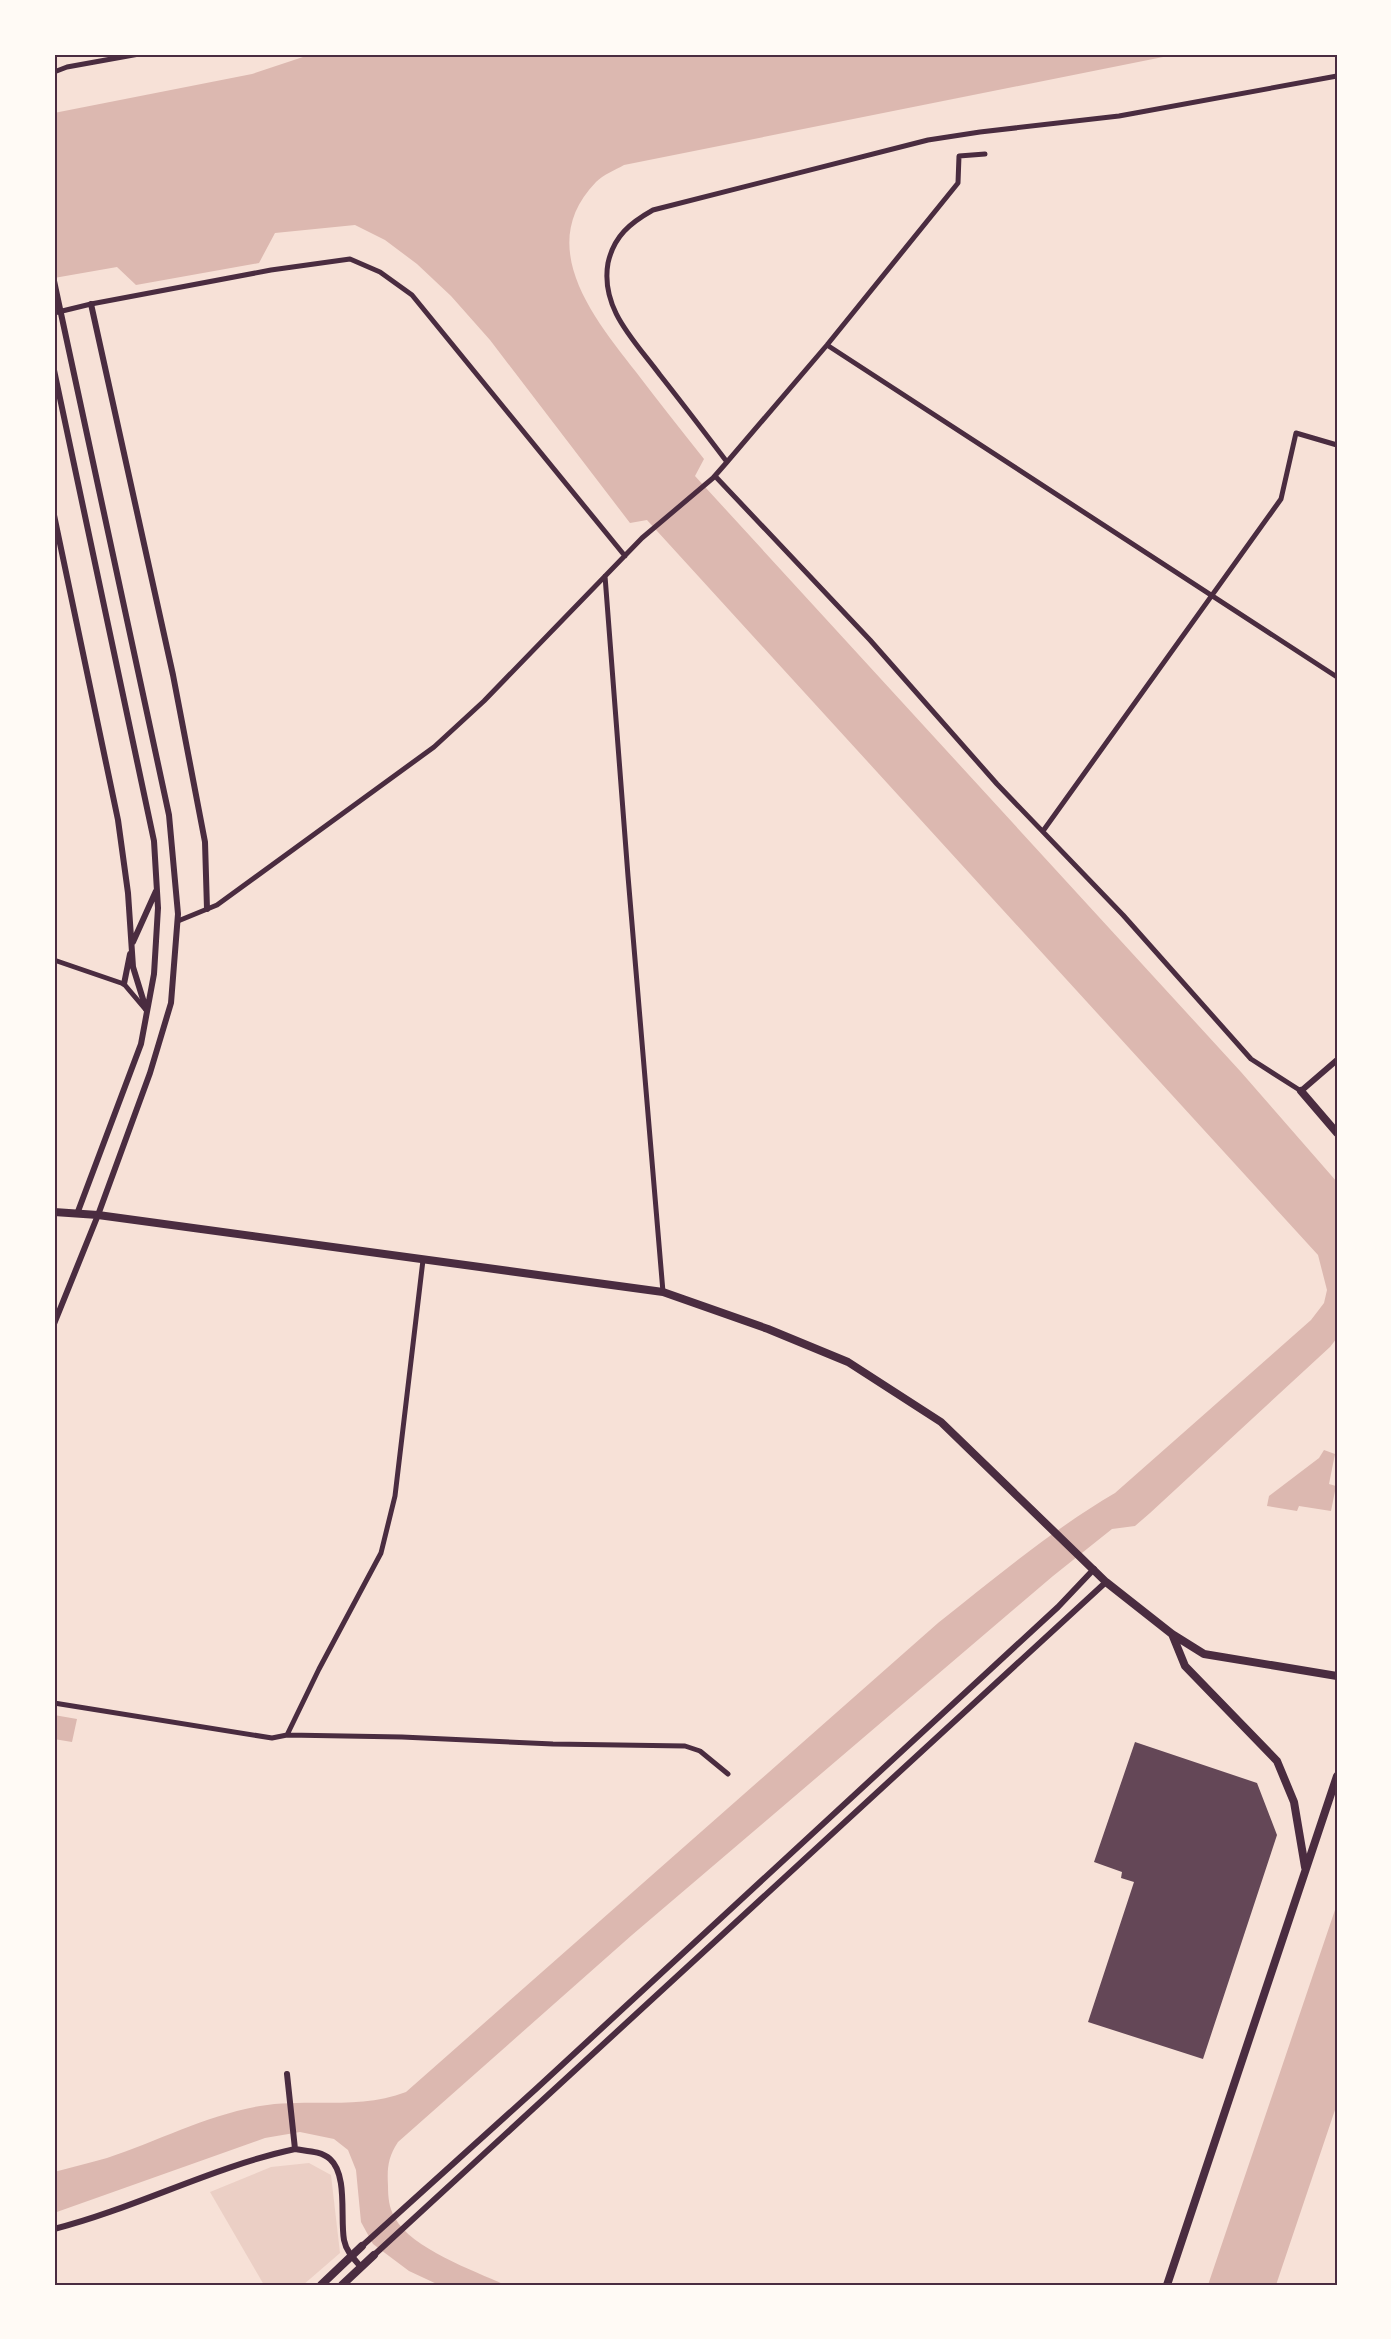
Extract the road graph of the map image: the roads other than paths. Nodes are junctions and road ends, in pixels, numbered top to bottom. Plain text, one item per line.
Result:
1 (139, 54) edge
2 (54, 72) edge
3 (1337, 76) edge
4 (985, 154) dead end
5 (54, 281) edge
6 (91, 304) junction
7 (54, 313) edge
8 (827, 345) junction
9 (54, 370) edge
10 (1337, 444) edge
11 (727, 462) junction
12 (714, 477) junction
13 (54, 515) edge
14 (625, 556) junction
15 (605, 576) junction
16 (1212, 594) junction
17 (1337, 677) edge
18 (1043, 831) junction
19 (157, 887) junction
20 (207, 909) junction
21 (178, 921) junction
22 (132, 945) junction
23 (54, 960) edge
24 (124, 984) junction
25 (147, 1011) junction
26 (1337, 1060) edge
27 (1301, 1091) junction
28 (1337, 1133) edge
29 (54, 1212) edge
30 (78, 1214) junction
31 (98, 1215) junction
32 (423, 1260) junction
33 (663, 1292) junction
34 (54, 1324) edge
35 (1094, 1569) junction
36 (1106, 1582) junction
37 (1172, 1634) junction
38 (1337, 1676) edge
39 (54, 1703) edge
40 (287, 1735) junction
41 (728, 1774) dead end
42 (1337, 1776) edge
43 (1305, 1870) junction
44 (287, 2074) dead end
45 (294, 2147) junction
46 (54, 2229) edge
47 (362, 2246) joint
48 (374, 2254) joint
49 (351, 2256) junction
50 (361, 2267) junction
51 (321, 2285) edge
52 (342, 2285) edge
53 (1167, 2285) edge

1 - 2 street
3 - 11 street
4 - 8 street
5 - 21 street
6 - 7 street
6 - 14 street
6 - 20 street
8 - 11 street
8 - 16 street
9 - 19 street
10 - 16 street
11 - 12 street
12 - 14 street
12 - 18 street
13 - 22 street
14 - 15 street
15 - 20 street
15 - 33 street
16 - 17 street
16 - 18 street
18 - 27 street
19 - 22 street
19 - 25 street
20 - 21 street
21 - 31 street
22 - 24 street
22 - 25 street
23 - 24 street
24 - 25 street
25 - 30 street
26 - 27 street
27 - 28 main road
29 - 30 main road
30 - 31 main road
31 - 32 main road
31 - 34 street
32 - 33 main road
32 - 40 street
33 - 35 main road
35 - 36 main road
35 - 47 street
36 - 37 main road
36 - 48 street
37 - 38 main road
37 - 43 main road
39 - 40 street
40 - 41 street
42 - 43 main road
43 - 53 main road
44 - 45 street
45 - 46 street
45 - 49 street
47 - 49 main road
48 - 50 main road
49 - 50 street
49 - 51 main road
50 - 52 main road

